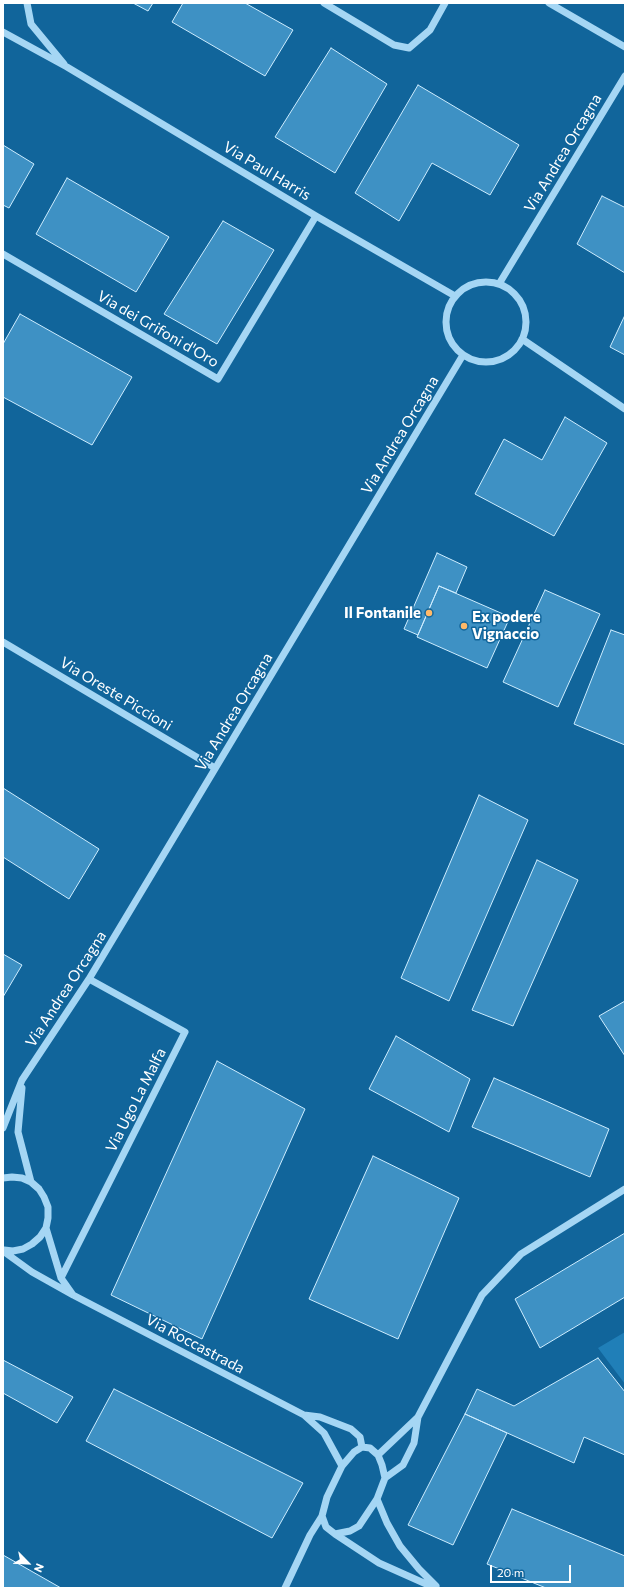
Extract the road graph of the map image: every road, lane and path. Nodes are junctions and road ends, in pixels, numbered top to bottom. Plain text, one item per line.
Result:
1 (27, 3) edge
2 (324, 3) edge
3 (445, 3) edge
4 (549, 3) edge
5 (3, 32) edge
6 (625, 47) edge
7 (67, 67) junction
8 (625, 76) edge
9 (316, 216) junction
10 (3, 254) edge
11 (499, 284) junction
12 (455, 296) junction
13 (522, 340) junction
14 (463, 355) junction
15 (625, 409) edge
16 (3, 642) edge
17 (215, 768) junction
18 (89, 979) junction
19 (22, 1080) junction
20 (3, 1128) edge
21 (3, 1178) edge
22 (30, 1182) junction
23 (625, 1188) edge
24 (46, 1228) junction
25 (3, 1250) edge
26 (61, 1278) junction
27 (73, 1295) junction
28 (304, 1415) junction
29 (418, 1417) junction
30 (362, 1447) junction
31 (378, 1455) junction
32 (342, 1466) junction
33 (385, 1478) junction
34 (377, 1499) junction
35 (322, 1516) junction
36 (335, 1534) junction
37 (285, 1588) edge
38 (434, 1588) edge
39 (438, 1588) edge

1 - 7 street, Via Paul Harris
2 - 3 street
4 - 6 street
5 - 7 street, Via Paul Harris
7 - 9 street, Via Paul Harris
8 - 11 street, Via Andrea Orcagna
9 - 10 street, Via dei Grifoni d'Oro
9 - 12 street, Via Paul Harris
11 - 12 street
11 - 13 street
12 - 14 street
13 - 14 street
13 - 15 street
14 - 17 street, Via Andrea Orcagna
16 - 17 street, Via Oreste Piccioni
17 - 18 street, Via Andrea Orcagna
18 - 19 street, Via Andrea Orcagna
18 - 26 street, Via Ugo La Malfa
19 - 20 street, Via Andrea Orcagna
19 - 22 street, Via Andrea Orcagna
21 - 22 street
22 - 24 street, Via Andrea Orcagna
23 - 29 street
24 - 25 street
24 - 26 street, Via Roccastrada
25 - 27 street, Via Roccastrada
26 - 27 street, Via Roccastrada
27 - 28 street, Via Roccastrada
28 - 30 street, Via Roccastrada
28 - 32 street, Via Roccastrada
29 - 31 street
29 - 33 street
30 - 31 street
30 - 32 street
31 - 33 street
32 - 35 street
33 - 34 street
34 - 36 street
34 - 39 street
35 - 36 street
35 - 37 street
36 - 38 street

